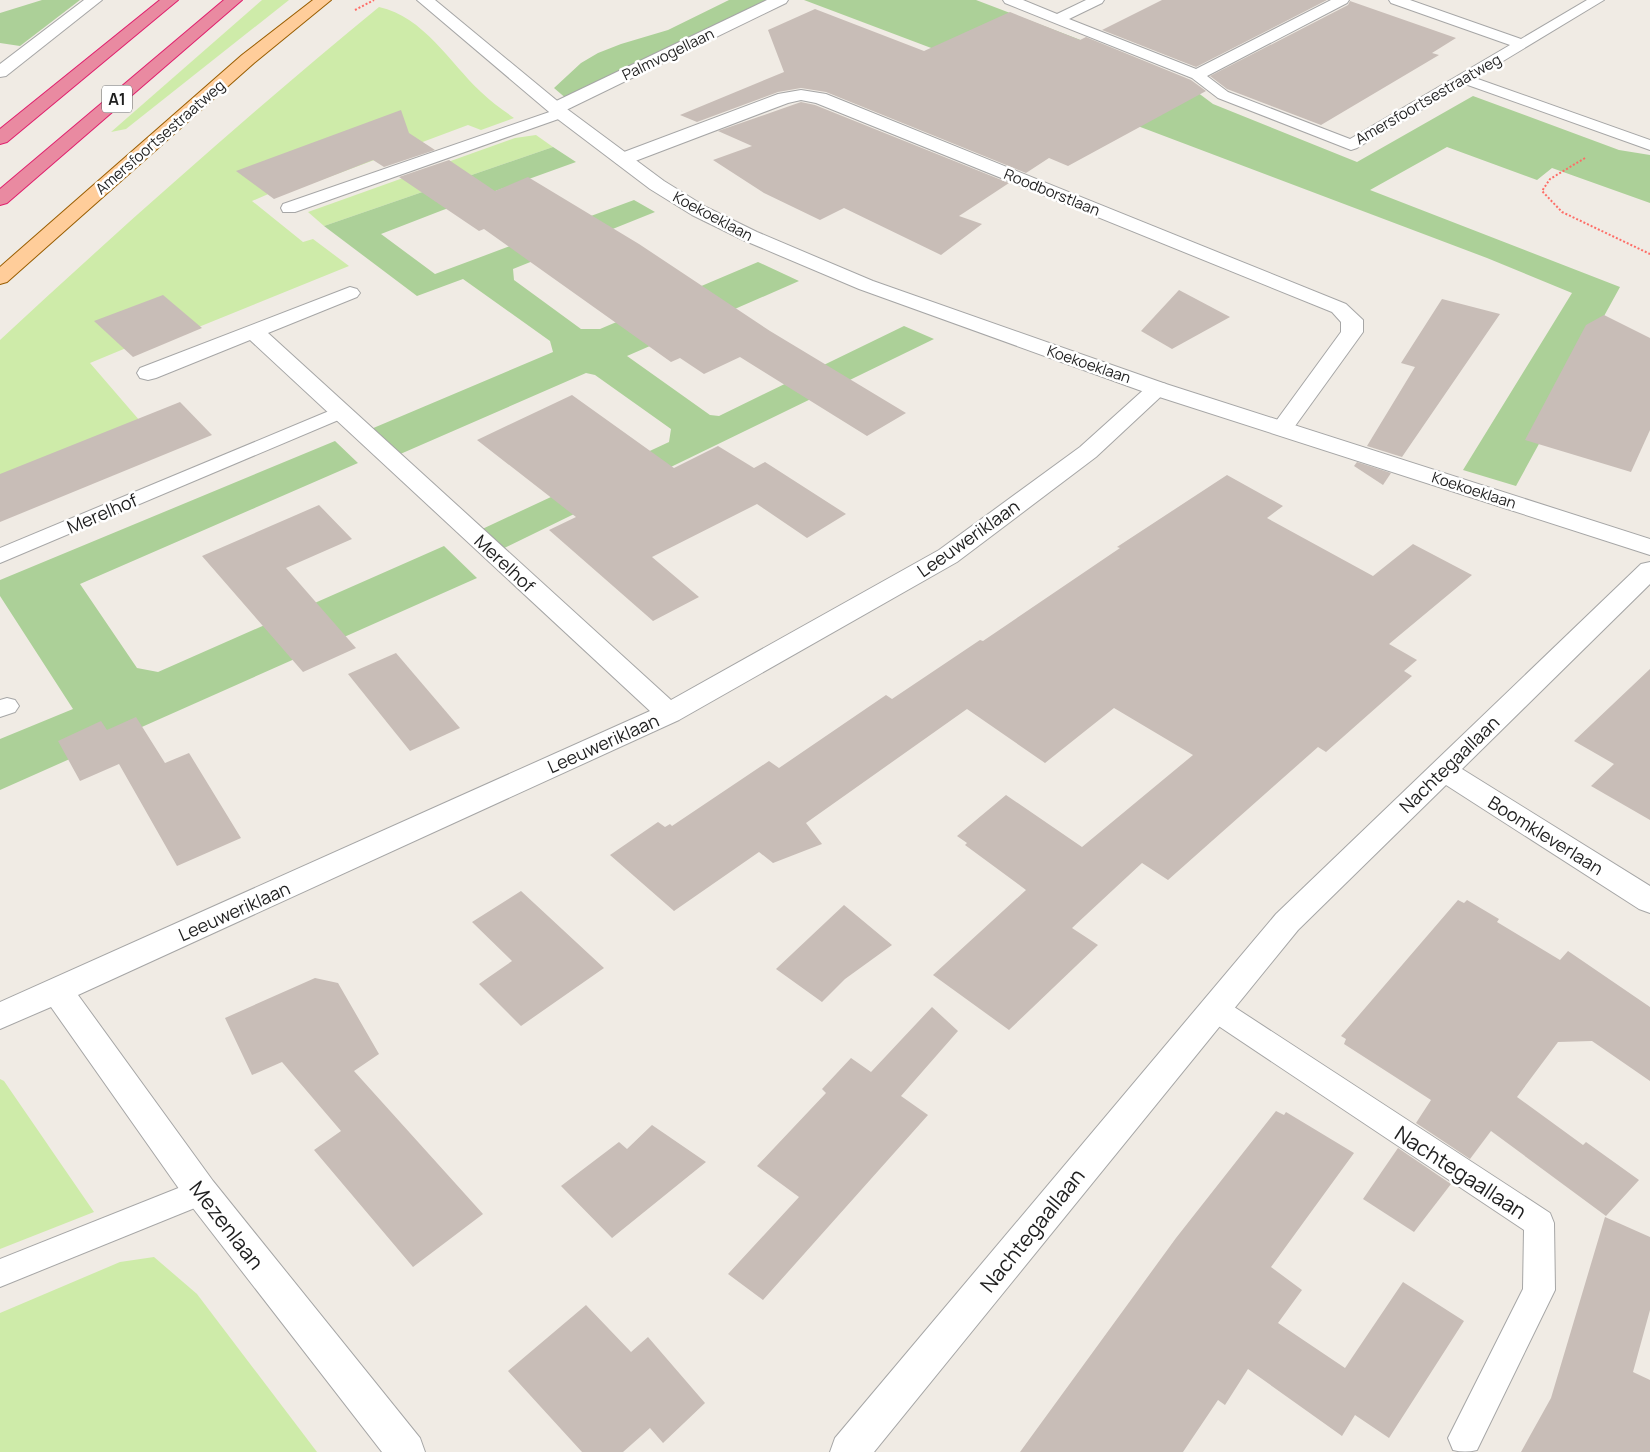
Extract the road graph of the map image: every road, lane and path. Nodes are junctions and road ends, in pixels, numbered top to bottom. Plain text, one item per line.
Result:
1 (94, 0) edge
2 (170, 0) edge
3 (234, 0) edge
4 (323, 0) edge
5 (425, 0) edge
6 (780, 0) edge
7 (1010, 0) edge
8 (1098, 0) edge
9 (1342, 0) edge
10 (1396, 0) edge
11 (1597, 0) edge
12 (1057, 19) junction
13 (1522, 44) junction
14 (0, 72) edge
15 (1197, 75) junction
16 (1464, 78) junction
17 (558, 110) junction
18 (1623, 135) junction
19 (0, 138) edge
20 (1650, 145) edge
21 (623, 160) junction
22 (0, 199) edge
23 (289, 208) dead end
24 (1650, 254) edge
25 (0, 278) edge
26 (350, 293) dead end
27 (253, 331) junction
28 (148, 373) dead end
29 (1158, 389) junction
30 (341, 412) junction
31 (1282, 428) junction
32 (1650, 547) edge
33 (0, 556) edge
34 (1650, 570) edge
35 (669, 713) junction
36 (1443, 770) junction
37 (1650, 901) edge
38 (57, 992) junction
39 (1215, 1009) junction
40 (0, 1016) edge
41 (201, 1192) junction
42 (0, 1272) edge
43 (1465, 1438) dead end
44 (406, 1452) edge
45 (849, 1452) edge

1 - 14 street
2 - 19 highway, A1
3 - 22 highway, A1
4 - 25 main road, Amersfoortsestraatweg
5 - 17 street, Koekoeklaan
6 - 17 street, Palmvogellaan
7 - 12 lane, Amersfoortsestraatweg
8 - 12 lane
9 - 15 lane
10 - 13 lane
11 - 13 lane, Amersfoortsestraatweg
12 - 15 lane, Amersfoortsestraatweg
13 - 16 lane, Amersfoortsestraatweg
15 - 16 lane, Amersfoortsestraatweg
16 - 18 lane
17 - 21 street, Koekoeklaan
17 - 23 lane
18 - 20 lane
18 - 24 path
21 - 29 street, Koekoeklaan
21 - 31 street, Roodborstlaan
26 - 27 street
27 - 28 street
27 - 30 street, Merelhof
29 - 31 street, Koekoeklaan
29 - 35 street, Leeuweriklaan
30 - 33 lane, Merelhof
30 - 35 street, Merelhof
31 - 32 street, Koekoeklaan
34 - 36 street, Nachtegaallaan
35 - 38 street, Leeuweriklaan
36 - 37 street, Boomkleverlaan
36 - 39 street, Nachtegaallaan
38 - 40 street, Leeuweriklaan
38 - 41 street, Mezenlaan
39 - 43 lane, Nachtegaallaan
39 - 45 street, Nachtegaallaan
41 - 42 lane
41 - 44 street, Mezenlaan

